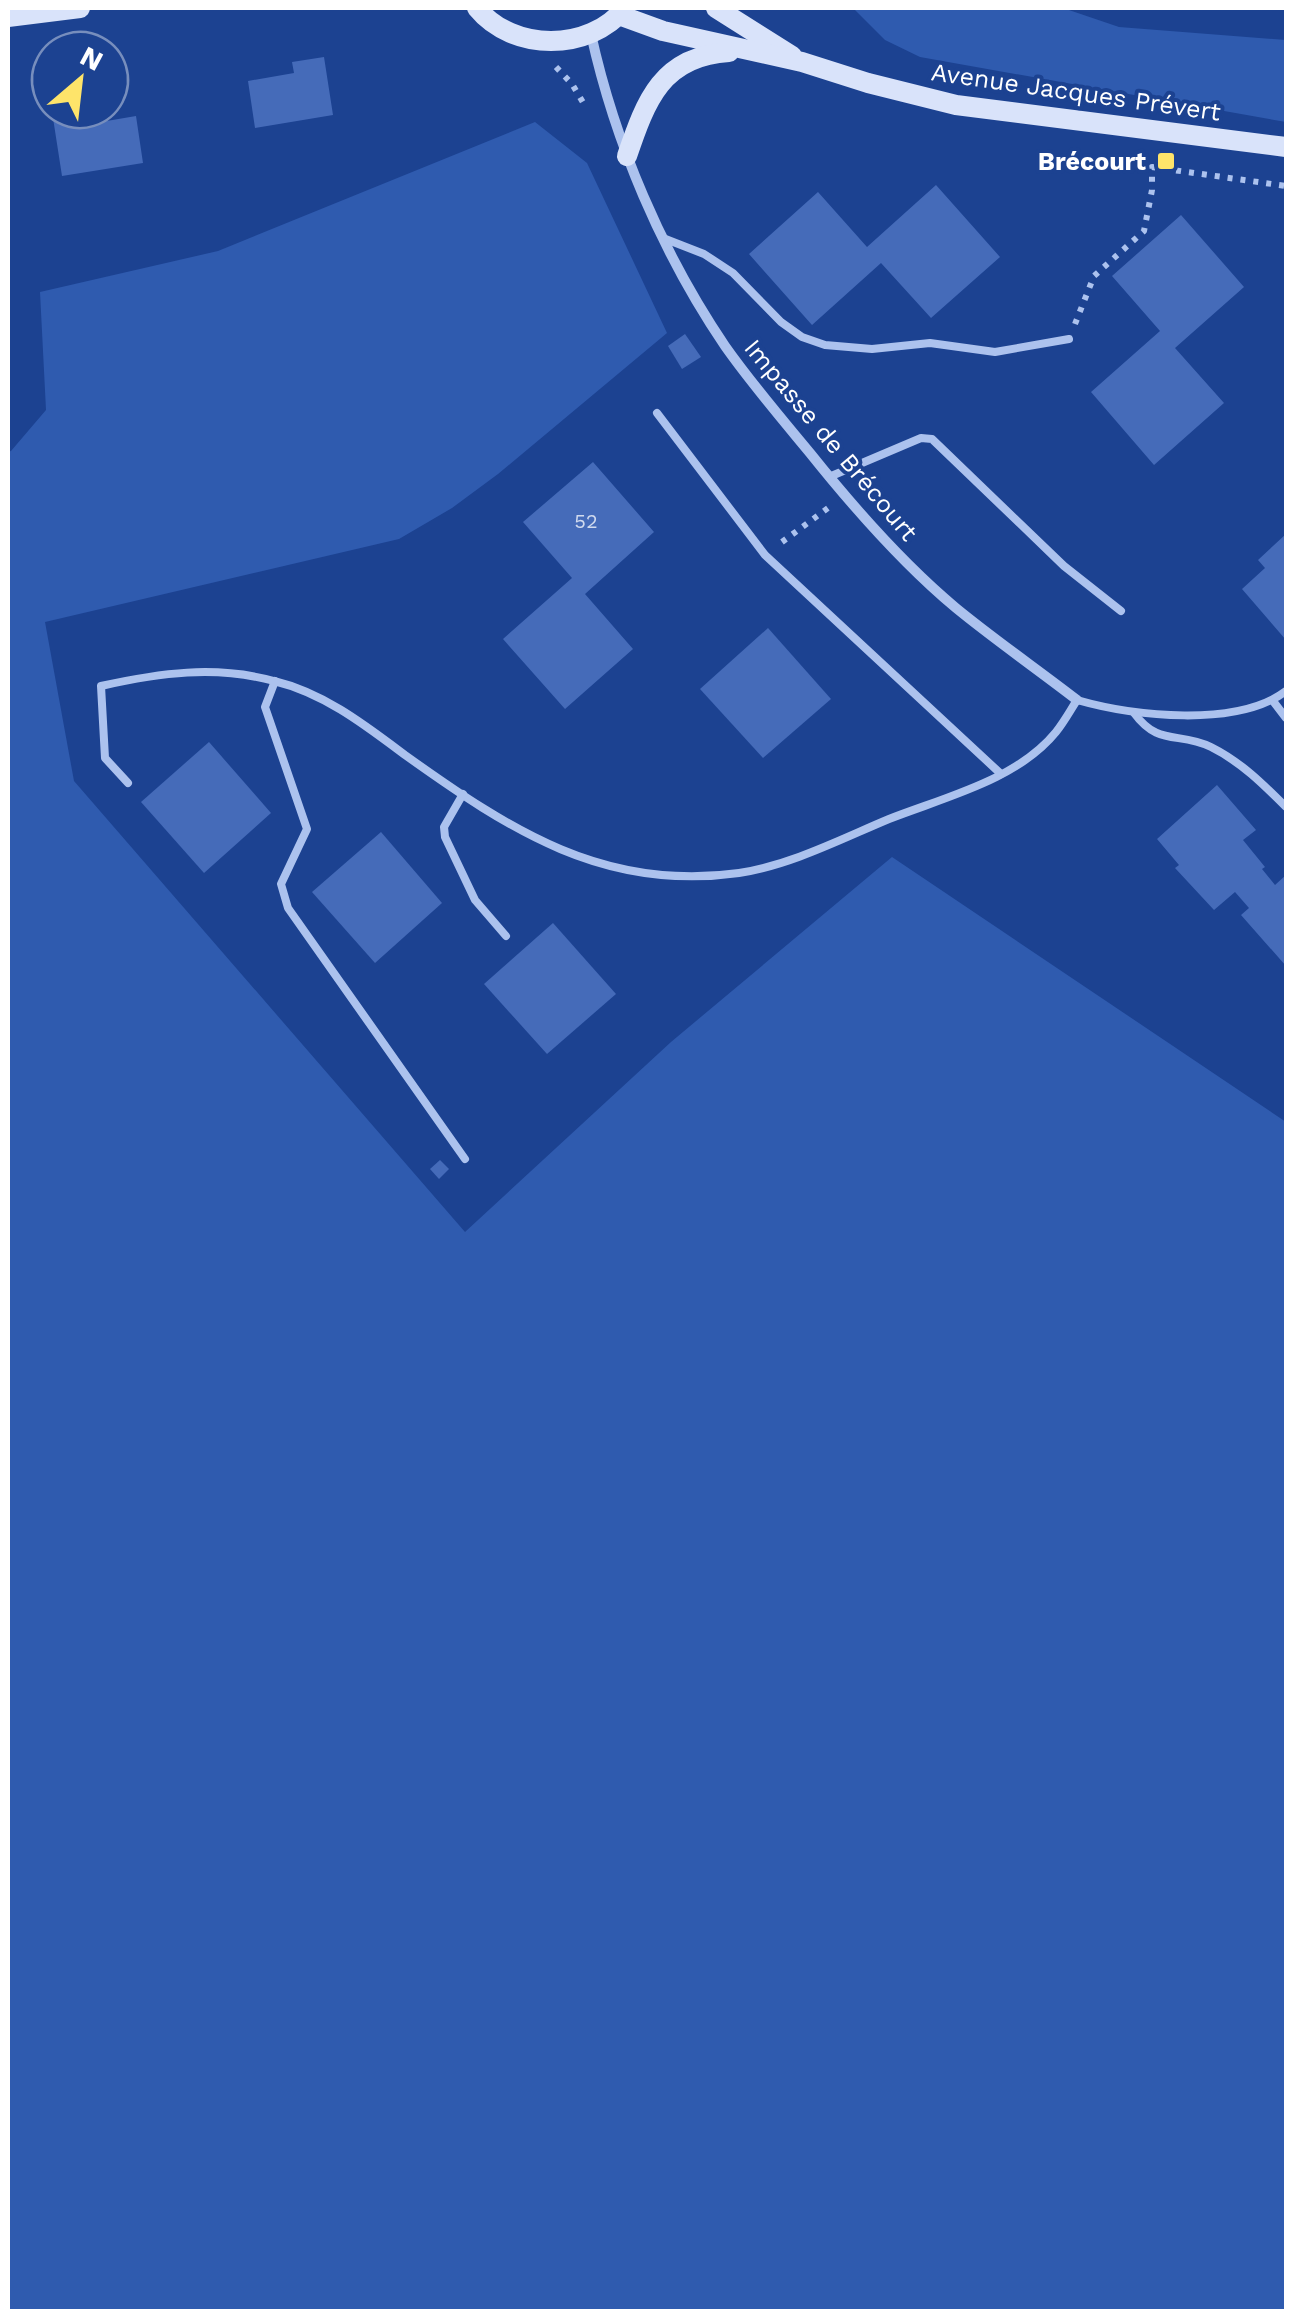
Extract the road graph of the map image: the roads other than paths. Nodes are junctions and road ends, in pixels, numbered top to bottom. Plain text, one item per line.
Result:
1 (80, 8) edge
2 (477, 8) edge
3 (716, 8) edge
4 (622, 11) edge
5 (11, 13) edge
6 (591, 34) junction
7 (756, 54) junction
8 (802, 62) junction
9 (1286, 148) edge
10 (626, 156) junction
11 (663, 238) junction
12 (1069, 339) road end
13 (657, 413) dead end
14 (829, 477) junction
15 (1122, 611) dead end
16 (275, 681) junction
17 (1286, 691) edge
18 (1077, 700) junction
19 (1273, 701) junction
20 (1134, 713) junction
21 (1286, 718) edge
22 (1001, 774) junction
23 (128, 784) dead end
24 (462, 794) junction
25 (1286, 807) edge
26 (506, 936) dead end
27 (465, 1159) dead end

1 - 5 street
2 - 6 street
3 - 8 street, Avenue Jacques Prévert
4 - 6 street
4 - 7 street, Avenue Jacques Prévert
6 - 10 street, Impasse de Brécourt
7 - 8 street, Avenue Jacques Prévert
7 - 10 street
8 - 9 street, Avenue Jacques Prévert
10 - 11 street, Impasse de Brécourt
11 - 12 lane
11 - 14 street, Impasse de Brécourt
13 - 22 lane
14 - 15 lane
14 - 18 street, Impasse de Brécourt
16 - 23 lane
16 - 24 lane
16 - 27 lane
17 - 19 lane
18 - 20 lane
18 - 22 lane
19 - 20 lane
19 - 21 lane
20 - 25 lane
22 - 24 lane
24 - 26 lane

